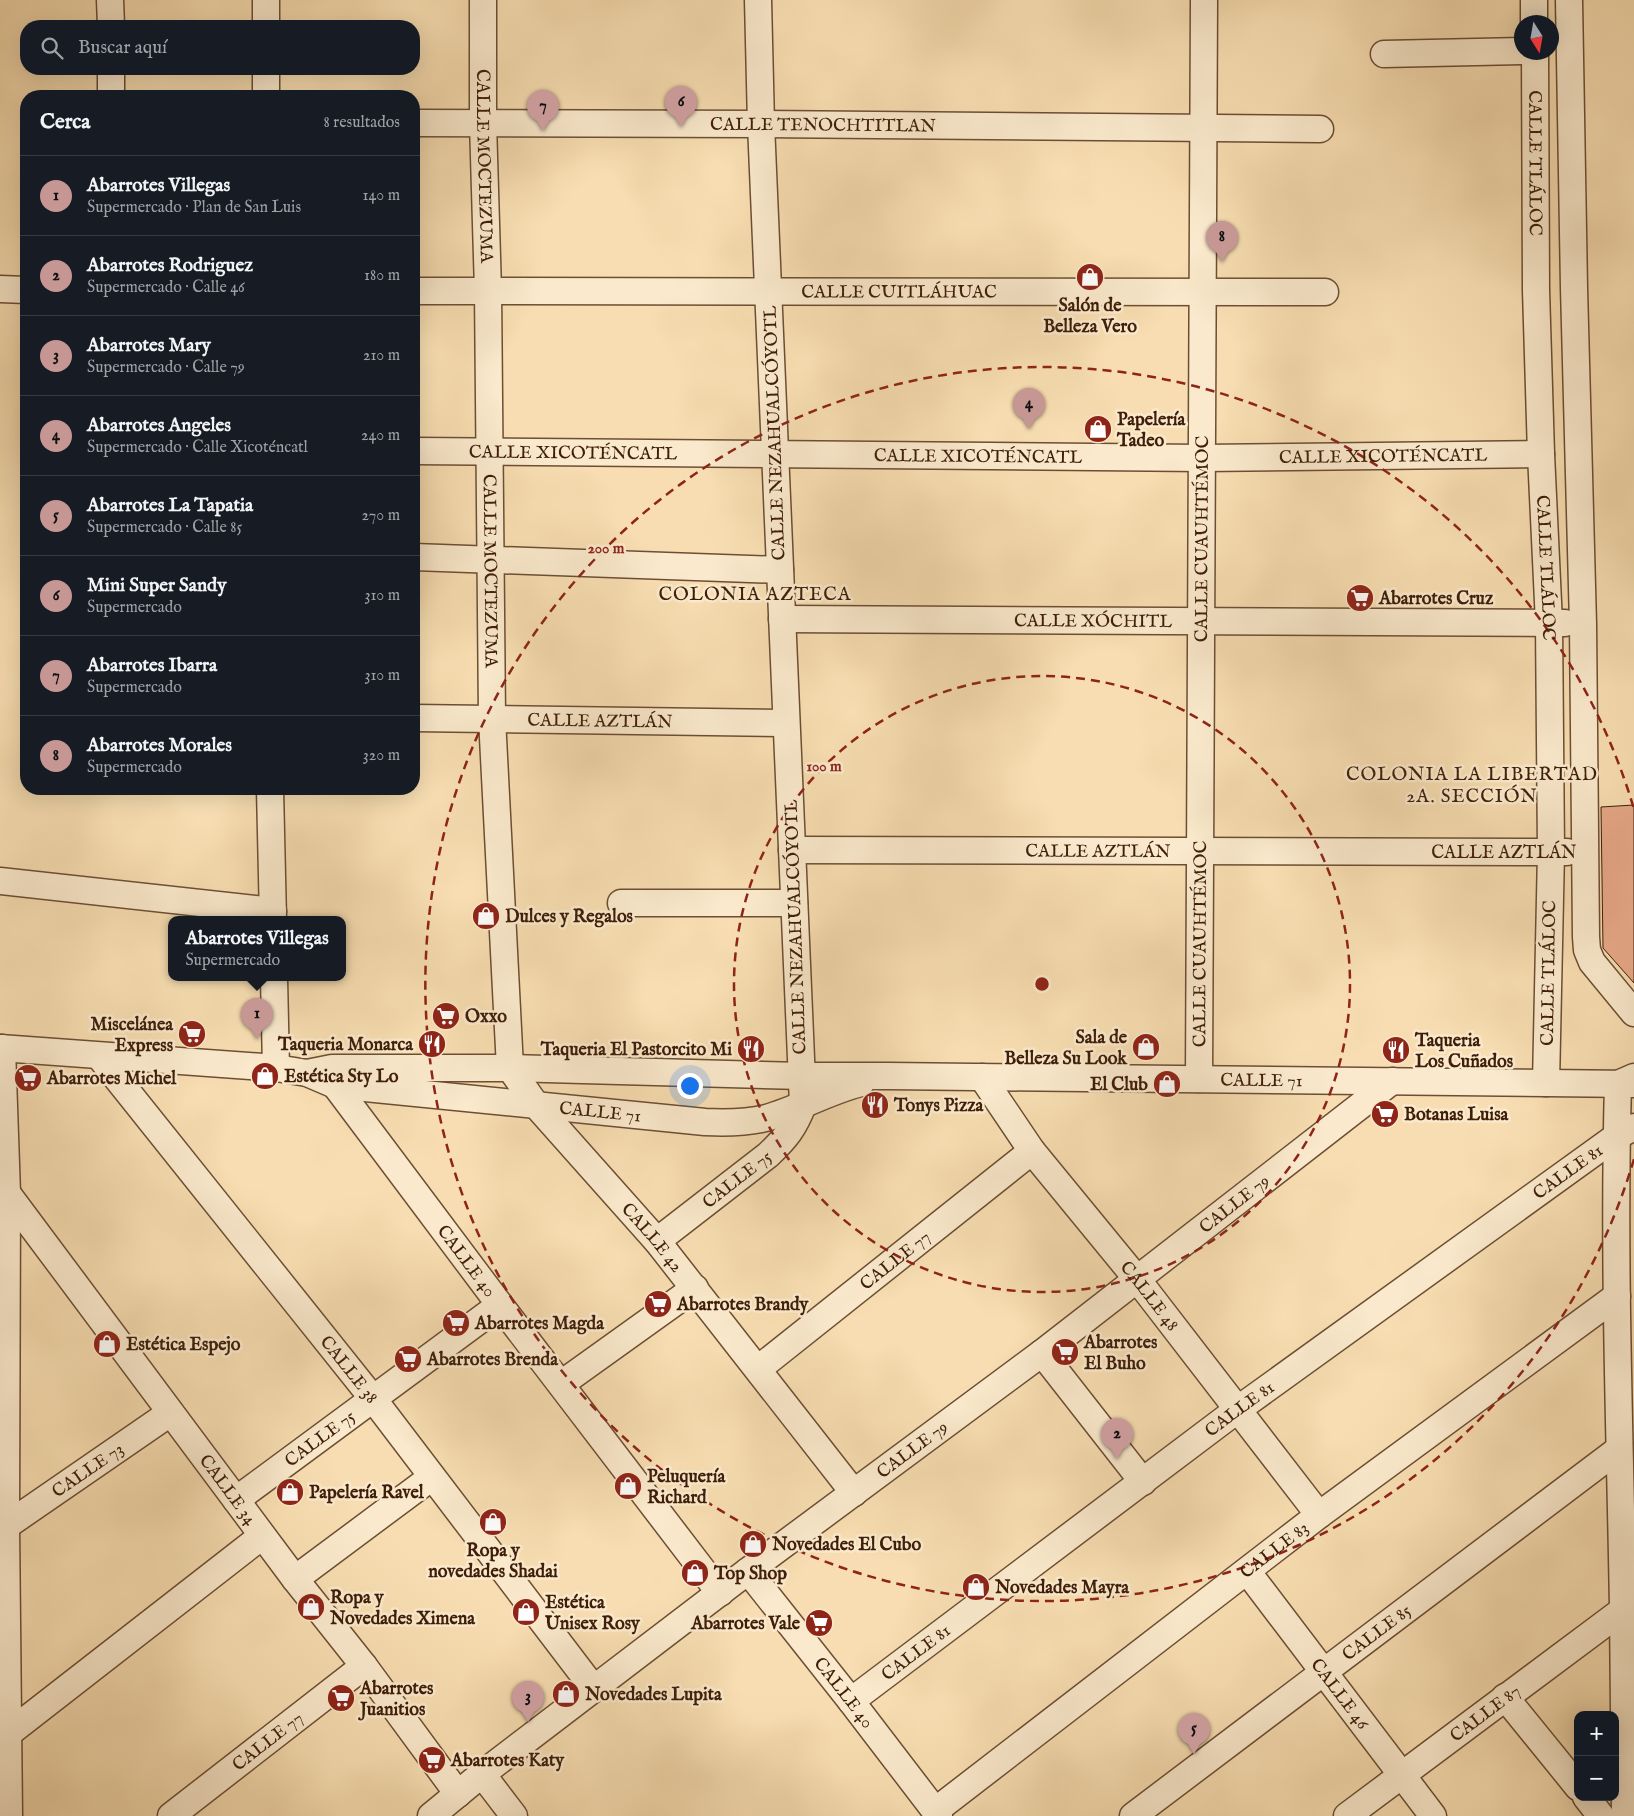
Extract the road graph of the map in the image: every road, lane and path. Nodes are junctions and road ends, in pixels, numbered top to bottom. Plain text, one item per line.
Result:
1 (110, 0) edge
2 (266, 0) edge
3 (483, 0) edge
4 (758, 0) edge
5 (1204, 0) edge
6 (1534, 0) edge
7 (1569, 0) edge
8 (1534, 15) edge
9 (111, 20) edge
10 (266, 20) edge
11 (1514, 51) edge
12 (1384, 54) dead end
13 (1534, 60) edge
14 (111, 75) edge
15 (266, 75) edge
16 (112, 90) edge
17 (266, 90) edge
18 (420, 123) edge
19 (483, 123) junction
20 (761, 124) junction
21 (1203, 127) junction
22 (1320, 129) dead end
23 (1572, 144) junction
24 (1535, 146) junction
25 (1574, 288) junction
26 (0, 289) edge
27 (20, 290) edge
28 (1536, 290) junction
29 (420, 291) edge
30 (488, 291) junction
31 (768, 291) junction
32 (1202, 292) junction
33 (1325, 292) dead end
34 (420, 451) edge
35 (489, 452) junction
36 (775, 454) junction
37 (1541, 454) junction
38 (1202, 458) junction
39 (420, 557) edge
40 (491, 559) junction
41 (780, 570) junction
42 (782, 619) junction
43 (1201, 621) junction
44 (1549, 623) junction
45 (1583, 624) junction
46 (420, 718) edge
47 (492, 718) junction
48 (786, 723) junction
49 (270, 795) edge
50 (792, 850) junction
51 (1200, 851) junction
52 (1551, 852) junction
53 (1585, 853) junction
54 (0, 881) edge
55 (622, 903) dead end
56 (794, 903) junction
57 (273, 916) edge
58 (274, 981) edge
59 (1634, 1013) edge
60 (1, 1048) edge
61 (100, 1056) junction
62 (276, 1068) junction
63 (510, 1068) junction
64 (802, 1076) junction
65 (888, 1076) junction
66 (334, 1077) junction
67 (982, 1077) junction
68 (1199, 1079) junction
69 (1392, 1081) junction
70 (1629, 1081) edge
71 (1546, 1083) junction
72 (536, 1105) junction
73 (803, 1105) junction
74 (1625, 1131) edge
75 (1032, 1151) junction
76 (4, 1189) edge
77 (658, 1241) junction
78 (1137, 1279) junction
79 (695, 1288) junction
80 (1617, 1296) junction
81 (500, 1305) junction
82 (3, 1327) edge
83 (1042, 1353) junction
84 (758, 1369) junction
85 (4, 1376) edge
86 (561, 1384) junction
87 (374, 1400) junction
88 (1626, 1408) edge
89 (1237, 1410) junction
90 (170, 1413) junction
91 (1619, 1449) junction
92 (432, 1477) junction
93 (1143, 1482) junction
94 (854, 1493) junction
95 (236, 1500) junction
96 (1319, 1515) junction
97 (6, 1526) junction
98 (262, 1536) junction
99 (1628, 1570) edge
100 (748, 1571) junction
101 (1247, 1571) junction
102 (295, 1579) junction
103 (720, 1593) junction
104 (1623, 1610) junction
105 (4, 1660) edge
106 (364, 1666) junction
107 (1323, 1672) junction
108 (594, 1689) junction
109 (1505, 1697) junction
110 (851, 1700) junction
111 (9, 1734) junction
112 (482, 1774) junction
113 (1401, 1776) junction
114 (1574, 1782) edge
115 (458, 1794) junction
116 (1589, 1801) edge
117 (937, 1814) edge
118 (9, 1816) edge
119 (171, 1816) edge
120 (431, 1816) edge
121 (514, 1816) edge
122 (1132, 1816) edge
123 (1347, 1816) edge
124 (1433, 1816) edge
125 (1601, 1816) edge
126 (1624, 1816) edge

1 - 9 street
2 - 10 street
3 - 19 street, CALLE MOCTEZUMA
4 - 20 street, CALLE NEZAHUALCÓYOTL
5 - 21 street, CALLE CUAUHTÉMOC
6 - 8 street
7 - 23 street, CALLE TLÁLOC
11 - 12 street
13 - 24 street, CALLE TLÁLOC
14 - 16 street
15 - 17 street
18 - 19 street, CALLE TENOCHTITLAN
19 - 20 street, CALLE TENOCHTITLAN
19 - 30 street, CALLE MOCTEZUMA
20 - 21 street, CALLE TENOCHTITLAN
20 - 31 street, CALLE NEZAHUALCÓYOTL
21 - 22 street, CALLE TENOCHTITLAN
21 - 32 street, CALLE CUAUHTÉMOC
23 - 24 street
23 - 25 street, CALLE TLÁLOC
24 - 28 street, CALLE TLÁLOC
25 - 28 street
25 - 45 street, CALLE TLÁLOC
26 - 27 street
28 - 37 street, CALLE TLÁLOC
29 - 30 street, CALLE CUITLÁHUAC
30 - 31 street, CALLE CUITLÁHUAC
30 - 35 street, CALLE MOCTEZUMA
31 - 32 street, CALLE CUITLÁHUAC
31 - 36 street, CALLE NEZAHUALCÓYOTL
32 - 33 street, CALLE CUITLÁHUAC
32 - 38 street, CALLE CUAUHTÉMOC
34 - 35 street, CALLE XICOTÉNCATL
35 - 36 street, CALLE XICOTÉNCATL
35 - 40 street, CALLE MOCTEZUMA
36 - 38 street, CALLE XICOTÉNCATL
36 - 41 street, CALLE NEZAHUALCÓYOTL
37 - 38 street, CALLE XICOTÉNCATL
37 - 44 street, CALLE TLÁLOC
38 - 43 street, CALLE CUAUHTÉMOC
39 - 40 street
40 - 41 street
40 - 47 street, CALLE MOCTEZUMA
41 - 42 street, CALLE NEZAHUALCÓYOTL
42 - 43 street, CALLE XÓCHITL
42 - 48 street, CALLE NEZAHUALCÓYOTL
43 - 44 street, CALLE XÓCHITL
43 - 51 street, CALLE CUAUHTÉMOC
44 - 45 street, CALLE XÓCHITL
44 - 52 street, CALLE TLÁLOC
45 - 53 street, CALLE TLÁLOC
46 - 47 street, CALLE AZTLÁN
47 - 48 street, CALLE AZTLÁN
47 - 63 street, CALLE MOCTEZUMA
48 - 50 street, CALLE NEZAHUALCÓYOTL
49 - 57 street
50 - 51 street, CALLE AZTLÁN
50 - 56 street, CALLE NEZAHUALCÓYOTL
51 - 52 street, CALLE AZTLÁN
51 - 68 street, CALLE CUAUHTÉMOC
52 - 53 street, CALLE AZTLÁN
52 - 71 street, CALLE TLÁLOC
53 - 59 street, CALLE TLÁLOC
54 - 57 street
55 - 56 street
56 - 64 street, CALLE NEZAHUALCÓYOTL
58 - 62 street
60 - 61 street, CALLE 71
60 - 76 street
61 - 62 street, CALLE 71
61 - 87 street, CALLE 38
62 - 66 street, CALLE 71
63 - 64 street, CALLE 71
63 - 66 street, CALLE 71
63 - 72 street
64 - 65 street, CALLE 71
64 - 73 street, CALLE NEZAHUALCÓYOTL
65 - 67 street, CALLE 71
65 - 73 street, CALLE 71
66 - 72 street, CALLE 71
66 - 81 street, CALLE 40
67 - 68 street, CALLE 71
67 - 75 street, CALLE 48
68 - 69 street, CALLE 71
69 - 71 street, CALLE 71
69 - 78 street, CALLE 79
70 - 71 street, CALLE 71
70 - 74 street
72 - 73 street, CALLE 71
72 - 77 street, CALLE 42
73 - 77 street, CALLE 75
74 - 80 street
74 - 89 street, CALLE 81
75 - 78 street, CALLE 48
75 - 84 street, CALLE 77
76 - 82 street
76 - 90 street, CALLE 34
77 - 79 street, CALLE 42
78 - 83 street, CALLE 79
78 - 89 street, CALLE 48
79 - 84 street, CALLE 42
79 - 86 street
80 - 88 street
80 - 96 street, CALLE 83
81 - 86 street, CALLE 40
81 - 87 street, CALLE 75
82 - 85 street
83 - 93 street
83 - 94 street, CALLE 79
84 - 94 street, CALLE 42
85 - 97 street
86 - 103 street, CALLE 40
87 - 92 street, CALLE 38
87 - 95 street, CALLE 75
88 - 91 street
89 - 93 street, CALLE 81
89 - 96 street, CALLE 48
90 - 95 street, CALLE 34
90 - 97 street, CALLE 73
91 - 99 street
91 - 107 street, CALLE 85
92 - 102 street
92 - 108 street, CALLE 38
93 - 110 street, CALLE 81
94 - 100 street, CALLE 79
95 - 98 street, CALLE 34
96 - 101 street, CALLE 83
97 - 105 street
98 - 102 street, CALLE 34
98 - 111 street
99 - 104 street
100 - 103 street, CALLE 79
100 - 110 street, CALLE 40
101 - 107 street, CALLE 46
101 - 117 street, CALLE 83
102 - 106 street, CALLE 34
103 - 108 street, CALLE 79
104 - 109 street, CALLE 87
104 - 126 street
105 - 111 street
106 - 115 street, CALLE 34
106 - 119 street, CALLE 77
107 - 113 street, CALLE 46
107 - 122 street, CALLE 85
108 - 112 street, CALLE 79
109 - 113 street, CALLE 87
109 - 114 street
110 - 117 street, CALLE 40
111 - 118 street
112 - 115 street, CALLE 79
112 - 121 street
113 - 123 street, CALLE 87
113 - 124 street, CALLE 46
115 - 120 street, CALLE 79
116 - 125 street

